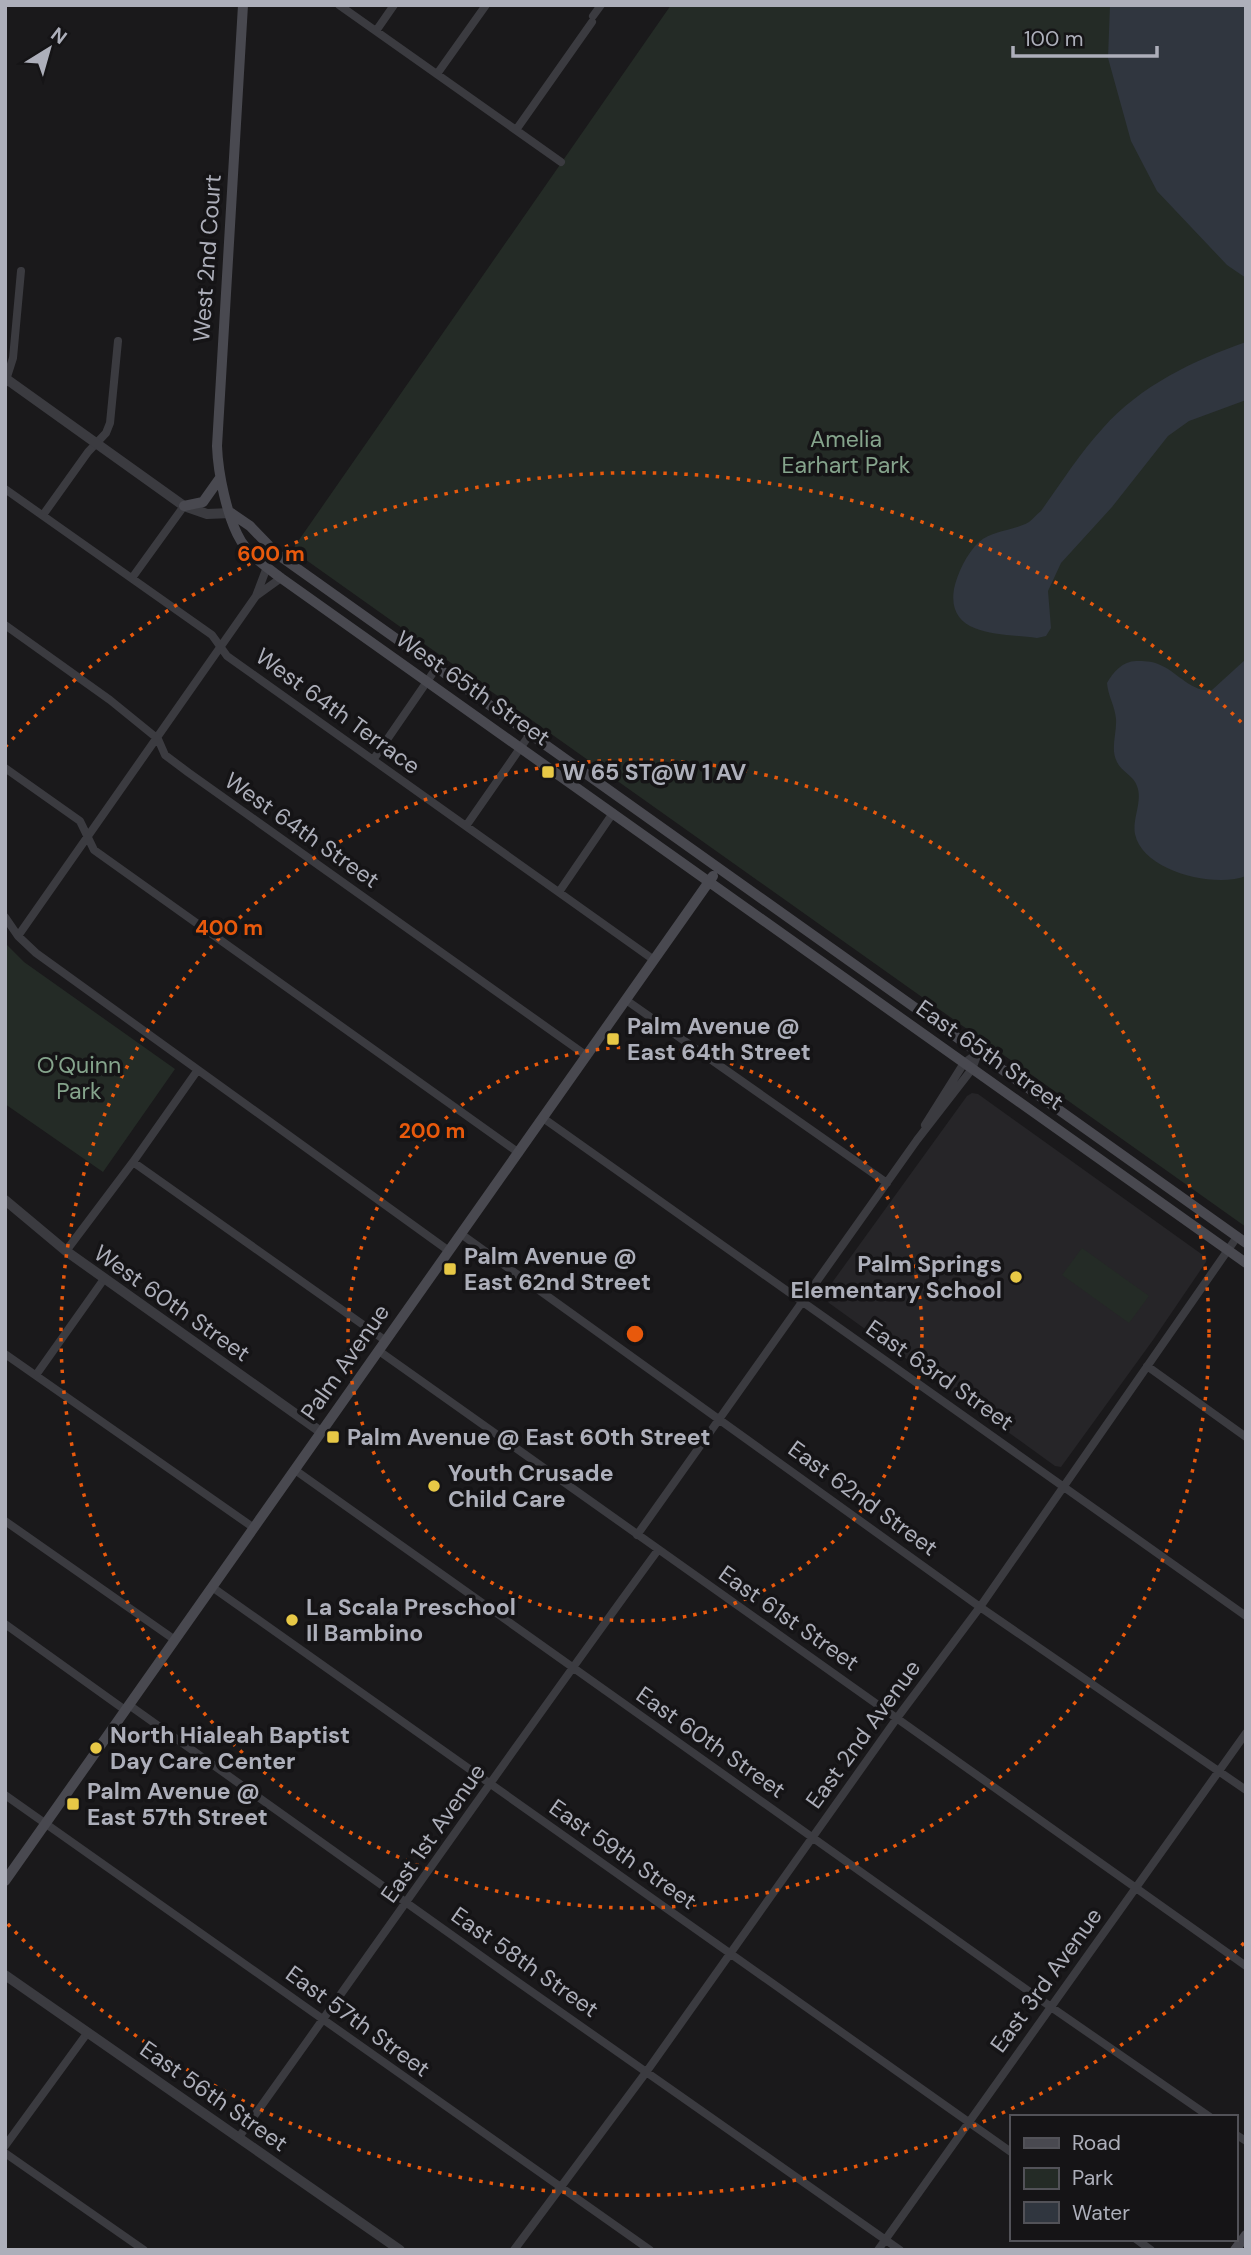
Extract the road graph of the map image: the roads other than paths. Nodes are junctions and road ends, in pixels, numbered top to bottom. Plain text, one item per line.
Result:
1 (243, 5) edge
2 (339, 5) edge
3 (394, 5) edge
4 (486, 5) edge
5 (601, 5) edge
6 (376, 31) junction
7 (437, 74) junction
8 (516, 130) junction
9 (561, 162) dead end
10 (21, 271) dead end
11 (118, 341) dead end
12 (6, 380) edge
13 (97, 444) junction
14 (220, 478) junction
15 (5, 489) edge
16 (184, 506) junction
17 (231, 513) junction
18 (43, 515) junction
19 (267, 567) junction
20 (132, 578) junction
21 (281, 578) junction
22 (256, 596) junction
23 (5, 625) edge
24 (220, 646) junction
25 (437, 667) junction
26 (428, 681) junction
27 (530, 734) junction
28 (158, 739) junction
29 (520, 747) junction
30 (373, 760) junction
31 (5, 768) edge
32 (614, 813) junction
33 (466, 826) junction
34 (88, 838) junction
35 (719, 868) junction
36 (709, 882) junction
37 (559, 892) junction
38 (5, 917) edge
39 (18, 936) junction
40 (654, 960) junction
41 (626, 1000) junction
42 (978, 1053) junction
43 (587, 1056) junction
44 (968, 1066) junction
45 (197, 1071) junction
46 (543, 1118) junction
47 (519, 1153) junction
48 (133, 1162) junction
49 (887, 1183) junction
50 (5, 1200) edge
51 (461, 1234) junction
52 (1241, 1240) edge
53 (1228, 1250) junction
54 (65, 1251) junction
55 (449, 1251) junction
56 (1246, 1263) edge
57 (104, 1279) junction
58 (802, 1302) junction
59 (386, 1341) junction
60 (379, 1351) junction
61 (5, 1354) edge
62 (1147, 1366) junction
63 (36, 1376) junction
64 (720, 1419) junction
65 (321, 1432) junction
66 (1246, 1437) edge
67 (295, 1470) junction
68 (1063, 1486) junction
69 (5, 1521) edge
70 (254, 1528) junction
71 (637, 1535) junction
72 (658, 1550) junction
73 (212, 1587) junction
74 (981, 1607) junction
75 (1246, 1616) edge
76 (5, 1624) edge
77 (175, 1640) junction
78 (572, 1668) junction
79 (127, 1707) junction
80 (897, 1718) junction
81 (1246, 1733) edge
82 (1219, 1771) junction
83 (490, 1784) junction
84 (1246, 1790) edge
85 (5, 1795) edge
86 (46, 1824) junction
87 (813, 1836) junction
88 (5, 1881) edge
89 (1135, 1888) junction
90 (407, 1903) junction
91 (731, 1953) junction
92 (1246, 1966) edge
93 (5, 1975) edge
94 (1051, 2007) junction
95 (323, 2020) junction
96 (88, 2032) junction
97 (647, 2071) junction
98 (1207, 2115) edge
99 (968, 2122) junction
100 (239, 2137) junction
101 (5, 2146) edge
102 (1010, 2151) edge
103 (5, 2153) edge
104 (561, 2188) junction
105 (1246, 2235) edge
106 (885, 2239) junction
107 (144, 2250) edge
108 (400, 2250) edge
109 (514, 2250) edge
110 (650, 2250) edge
111 (877, 2250) edge
112 (900, 2250) edge
113 (1235, 2250) edge

1 - 14 main road, West 2nd Court
2 - 6 street
3 - 6 street
4 - 7 street
5 - 8 street
6 - 7 street
7 - 8 street
8 - 9 street
10 - 12 street
11 - 13 street
12 - 13 street
13 - 16 street
13 - 18 street
14 - 16 main road
14 - 17 main road, West 2nd Court
15 - 18 street, West 64th Terrace
16 - 17 street
16 - 20 street
17 - 19 main road, West 65th Street
17 - 25 main road, West 65th Street
18 - 20 street, West 64th Terrace
19 - 21 main road, West 65th Street
19 - 22 street
20 - 24 street, West 64th Terrace
21 - 22 street
21 - 26 main road, West 65th Street
22 - 24 street
23 - 28 street, West 64th Street
24 - 28 street
24 - 30 street, West 64th Terrace
25 - 26 street
25 - 27 main road, West 65th Street
26 - 29 main road, West 65th Street
26 - 30 street
27 - 29 street
27 - 35 main road, West 65th Street
28 - 34 street
28 - 43 street, West 64th Street
29 - 32 main road, West 65th Street
29 - 33 street
30 - 33 street, West 64th Terrace
31 - 34 street
32 - 36 main road, West 65th Street
32 - 37 street
33 - 37 street, West 64th Terrace
34 - 39 street
34 - 47 street
35 - 36 main road, Palm Avenue
35 - 42 main road, East 65th Street
36 - 40 main road, Palm Avenue
36 - 44 main road, East 65th Street
37 - 40 street, West 64th Terrace
38 - 39 street
39 - 45 street
40 - 41 main road, Palm Avenue
41 - 43 main road, Palm Avenue
41 - 49 street
42 - 44 street
42 - 52 main road, East 65th Street
43 - 46 main road, Palm Avenue
44 - 49 street
44 - 53 main road, East 65th Street
45 - 48 street
45 - 55 street
46 - 47 main road, Palm Avenue
46 - 58 street, East 63rd Street
47 - 51 main road, Palm Avenue
48 - 54 street
48 - 59 street
49 - 58 street
50 - 54 street, West 60th Street
51 - 55 main road, Palm Avenue
51 - 64 street, East 62nd Street
52 - 53 street, East 2nd Avenue
53 - 56 main road, East 65th Street
53 - 62 street, East 2nd Avenue
54 - 57 street, West 60th Street
55 - 59 main road, Palm Avenue
57 - 63 street
57 - 65 street, West 60th Street
58 - 64 street
58 - 68 street, East 63rd Street
59 - 60 main road, Palm Avenue
60 - 65 main road, Palm Avenue
60 - 71 street, East 61st Street
61 - 63 street
62 - 66 street
62 - 68 street, East 2nd Avenue
63 - 70 street
64 - 71 street
64 - 74 street, East 62nd Street
65 - 67 main road, Palm Avenue
67 - 70 main road, Palm Avenue
67 - 78 street, East 60th Street
68 - 74 street, East 2nd Avenue
68 - 75 street, East 63rd Street
69 - 77 street
70 - 73 main road, Palm Avenue
71 - 72 street, East 61st Street
72 - 78 street, East 1st Avenue
72 - 80 street, East 61st Street
73 - 77 main road, Palm Avenue
73 - 83 street, East 59th Street
74 - 80 street, East 2nd Avenue
74 - 82 street, East 62nd Street
76 - 79 street, East 58th Street
77 - 79 main road, Palm Avenue
78 - 83 street, East 1st Avenue
78 - 87 street, East 60th Street
79 - 86 main road, Palm Avenue
79 - 90 street, East 58th Street
80 - 87 street, East 2nd Avenue
80 - 89 street, East 61st Street
81 - 82 street, East 3rd Avenue
82 - 84 street, East 62nd Street
82 - 89 street, East 3rd Avenue
83 - 90 street, East 1st Avenue
83 - 91 street, East 59th Street
85 - 86 street, East 57th Street
86 - 88 main road, Palm Avenue
86 - 95 street, East 57th Street
87 - 91 street, East 2nd Avenue
87 - 94 street, East 60th Street
89 - 92 street, East 61st Street
89 - 94 street, East 3rd Avenue
90 - 95 street, East 1st Avenue
90 - 97 street, East 58th Street
91 - 97 street, East 2nd Avenue
91 - 99 street, East 59th Street
93 - 96 street, East 56th Street
94 - 98 street, East 60th Street
94 - 99 street, East 3rd Avenue
95 - 100 street, East 1st Avenue
95 - 104 street, East 57th Street
96 - 100 street, East 56th Street
96 - 101 street
97 - 104 street, East 2nd Avenue
97 - 106 street, East 58th Street
99 - 102 street, East 59th Street
99 - 106 street, East 3rd Avenue
100 - 108 street, East 56th Street
103 - 107 street
104 - 109 street, East 2nd Avenue
104 - 110 street, East 57th Street
105 - 113 main road
106 - 111 street, East 3rd Avenue
106 - 112 street, East 58th Street

